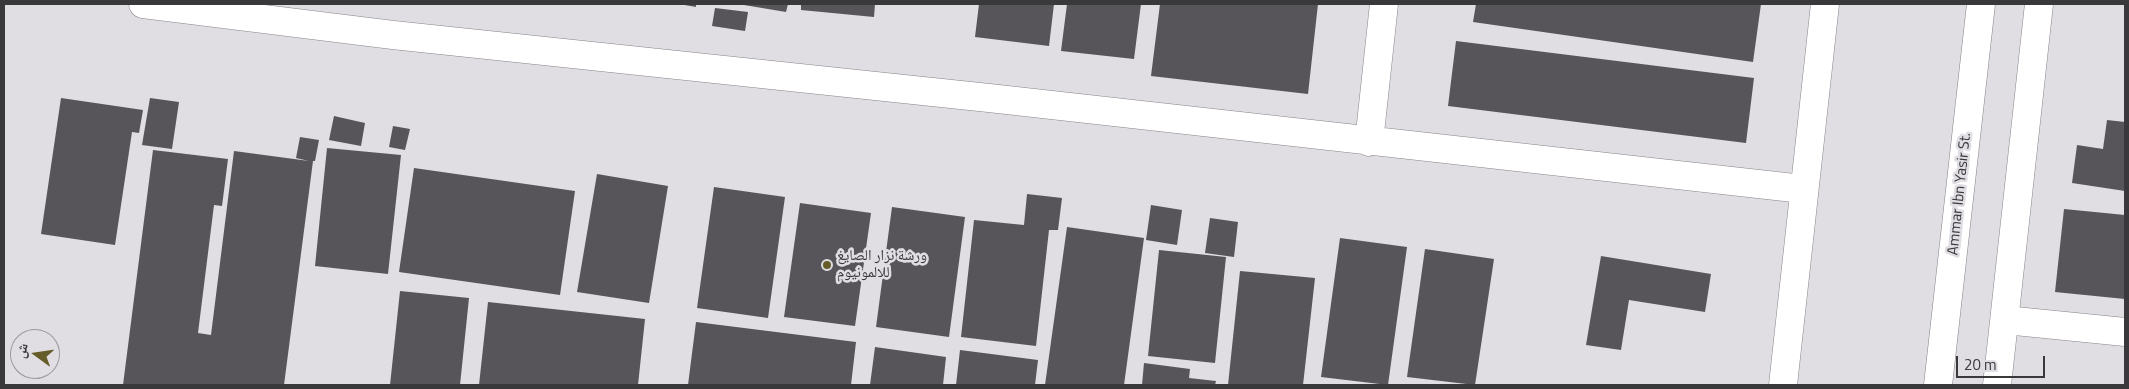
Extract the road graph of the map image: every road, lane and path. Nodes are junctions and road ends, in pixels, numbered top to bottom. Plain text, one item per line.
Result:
1 (143, 4) edge
2 (1384, 4) edge
3 (1825, 4) edge
4 (1981, 4) edge
5 (2039, 4) edge
6 (1369, 142) junction
7 (1804, 189) junction
8 (2005, 320) junction
9 (2125, 332) edge
10 (1783, 385) edge
11 (1938, 385) edge
12 (1997, 385) edge

1 - 6 street
2 - 6 street
3 - 7 street
4 - 11 street, Ammar Ibn Yasir St.
5 - 8 street
6 - 7 street
7 - 10 street
8 - 9 street
8 - 12 street

